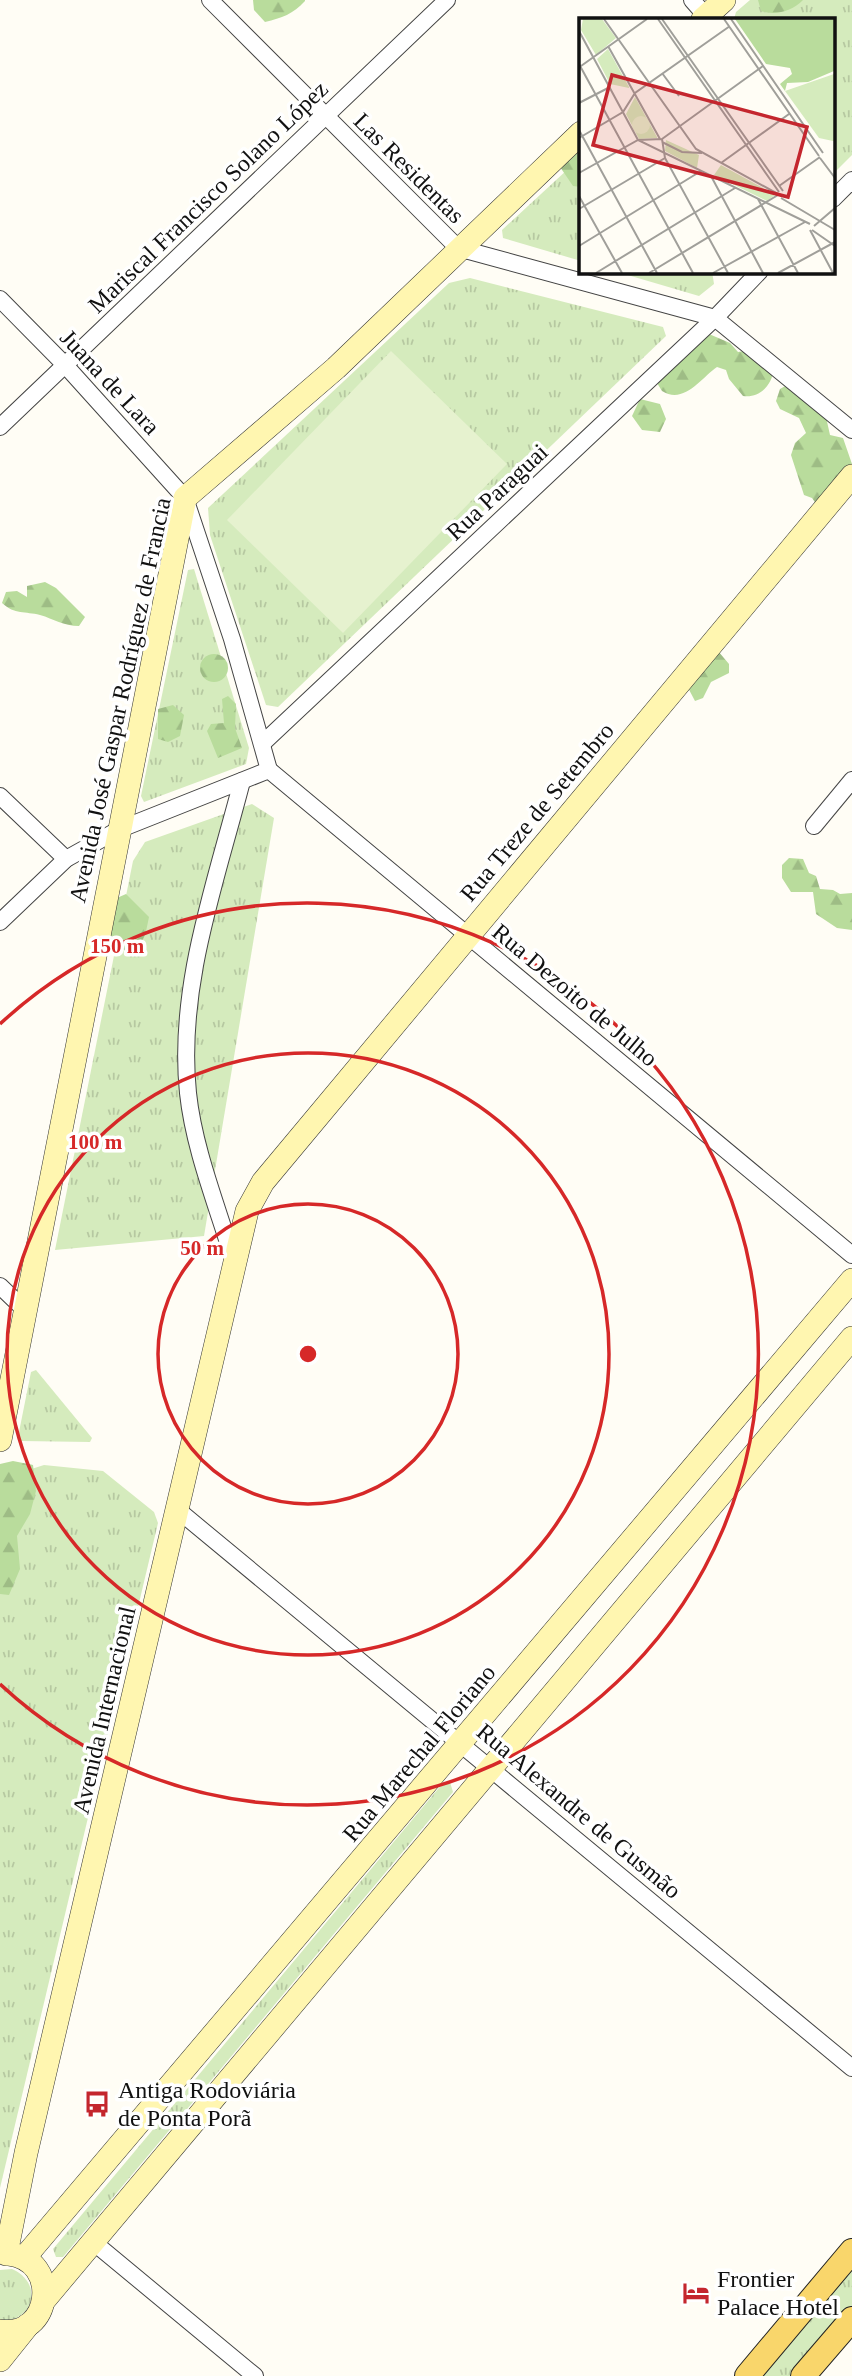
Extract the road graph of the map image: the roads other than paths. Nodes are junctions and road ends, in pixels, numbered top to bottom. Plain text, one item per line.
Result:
1 (210, 0) edge
2 (447, 0) edge
3 (724, 0) edge
4 (700, 12) edge
5 (325, 117) junction
6 (579, 135) edge
7 (852, 180) edge
8 (834, 198) edge
9 (458, 248) junction
10 (758, 273) edge
11 (0, 299) edge
12 (715, 318) junction
13 (65, 365) junction
14 (0, 427) edge
15 (852, 430) edge
16 (852, 476) edge
17 (185, 498) junction
18 (262, 743) junction
19 (270, 770) junction
20 (852, 779) edge
21 (242, 781) junction
22 (0, 796) edge
23 (814, 826) dead end
24 (118, 830) junction
25 (66, 859) junction
26 (0, 922) edge
27 (468, 935) junction
28 (263, 1182) joint
29 (852, 1255) edge
30 (234, 1262) junction
31 (852, 1280) edge
32 (0, 1286) edge
33 (25, 1310) junction
34 (852, 1338) edge
35 (0, 1439) edge
36 (179, 1511) junction
37 (574, 1611) junction
38 (601, 1635) junction
39 (463, 1743) junction
40 (490, 1767) junction
41 (852, 2068) edge
42 (92, 2241) junction
43 (852, 2251) edge
44 (10, 2255) edge
45 (45, 2299) junction
46 (852, 2319) edge
47 (28, 2325) junction
48 (0, 2331) edge
49 (0, 2360) edge
50 (255, 2376) edge
51 (747, 2376) edge
52 (803, 2376) edge

1 - 5 street, Las Residentas
2 - 5 street, Mariscal Francisco Solano López
3 - 4 main road
5 - 9 street, Las Residentas
5 - 13 street, Mariscal Francisco Solano López
6 - 9 main road, Avenida José Gaspar Rodríguez de Francia
7 - 8 street
9 - 12 street
9 - 17 main road, Avenida José Gaspar Rodríguez de Francia
10 - 12 street, Rua Paraguai
11 - 13 street, Juana de Lara
12 - 15 street
12 - 18 street, Rua Paraguai
13 - 14 street, Mariscal Francisco Solano López
13 - 17 street, Juana de Lara
16 - 27 main road, Rua Treze de Setembro
17 - 18 street
17 - 24 main road, Avenida José Gaspar Rodríguez de Francia
18 - 19 street
19 - 21 street
19 - 27 street, Rua Dezoito de Julho
20 - 23 street
21 - 24 street
21 - 30 street
22 - 25 street
24 - 25 street
24 - 33 main road, Avenida José Gaspar Rodríguez de Francia
25 - 26 street
27 - 28 main road, Rua Treze de Setembro
27 - 29 street, Rua Dezoito de Julho
28 - 30 main road, Avenida Internacional
30 - 36 main road, Avenida Internacional
31 - 37 main road, Rua Marechal Floriano
32 - 33 street
33 - 35 main road, Avenida José Gaspar Rodríguez de Francia
34 - 38 main road
36 - 39 street, Rua Alexandre de Gusmão
36 - 44 main road, Avenida Internacional
37 - 38 main road
37 - 39 main road, Rua Marechal Floriano
38 - 40 main road
39 - 40 street, Rua Alexandre de Gusmão
39 - 44 main road, Rua Marechal Floriano
40 - 41 street, Rua Alexandre de Gusmão
40 - 42 main road
42 - 45 main road
42 - 50 street
43 - 51 main road
44 - 45 main road
45 - 47 main road
46 - 52 main road
47 - 48 main road
47 - 49 main road

